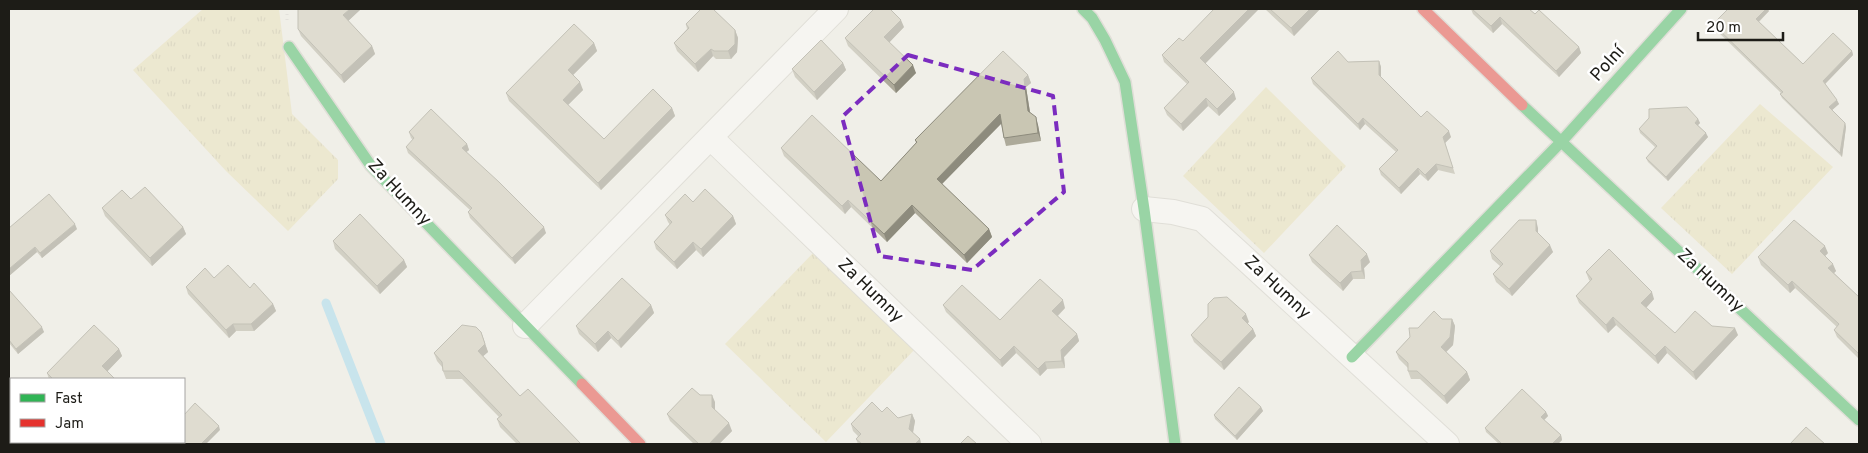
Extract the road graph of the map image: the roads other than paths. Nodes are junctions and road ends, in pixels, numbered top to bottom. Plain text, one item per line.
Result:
1 (836, 9) edge
2 (1083, 9) edge
3 (1422, 9) edge
4 (1681, 9) edge
5 (288, 47) dead end
6 (711, 138) junction
7 (1561, 142) junction
8 (1144, 209) junction
9 (525, 326) junction
10 (1352, 357) junction
11 (1859, 420) edge
12 (640, 444) edge
13 (1029, 444) edge
14 (1175, 444) edge
15 (1448, 444) edge

1 - 6 street
2 - 8 street
3 - 7 street, Za Humny
4 - 7 street, Polní
5 - 9 street, Za Humny
6 - 9 street
6 - 13 street, Za Humny
7 - 10 street
7 - 11 street, Za Humny
8 - 10 street, Za Humny
8 - 14 street
9 - 12 street, Za Humny
10 - 15 street, Za Humny

